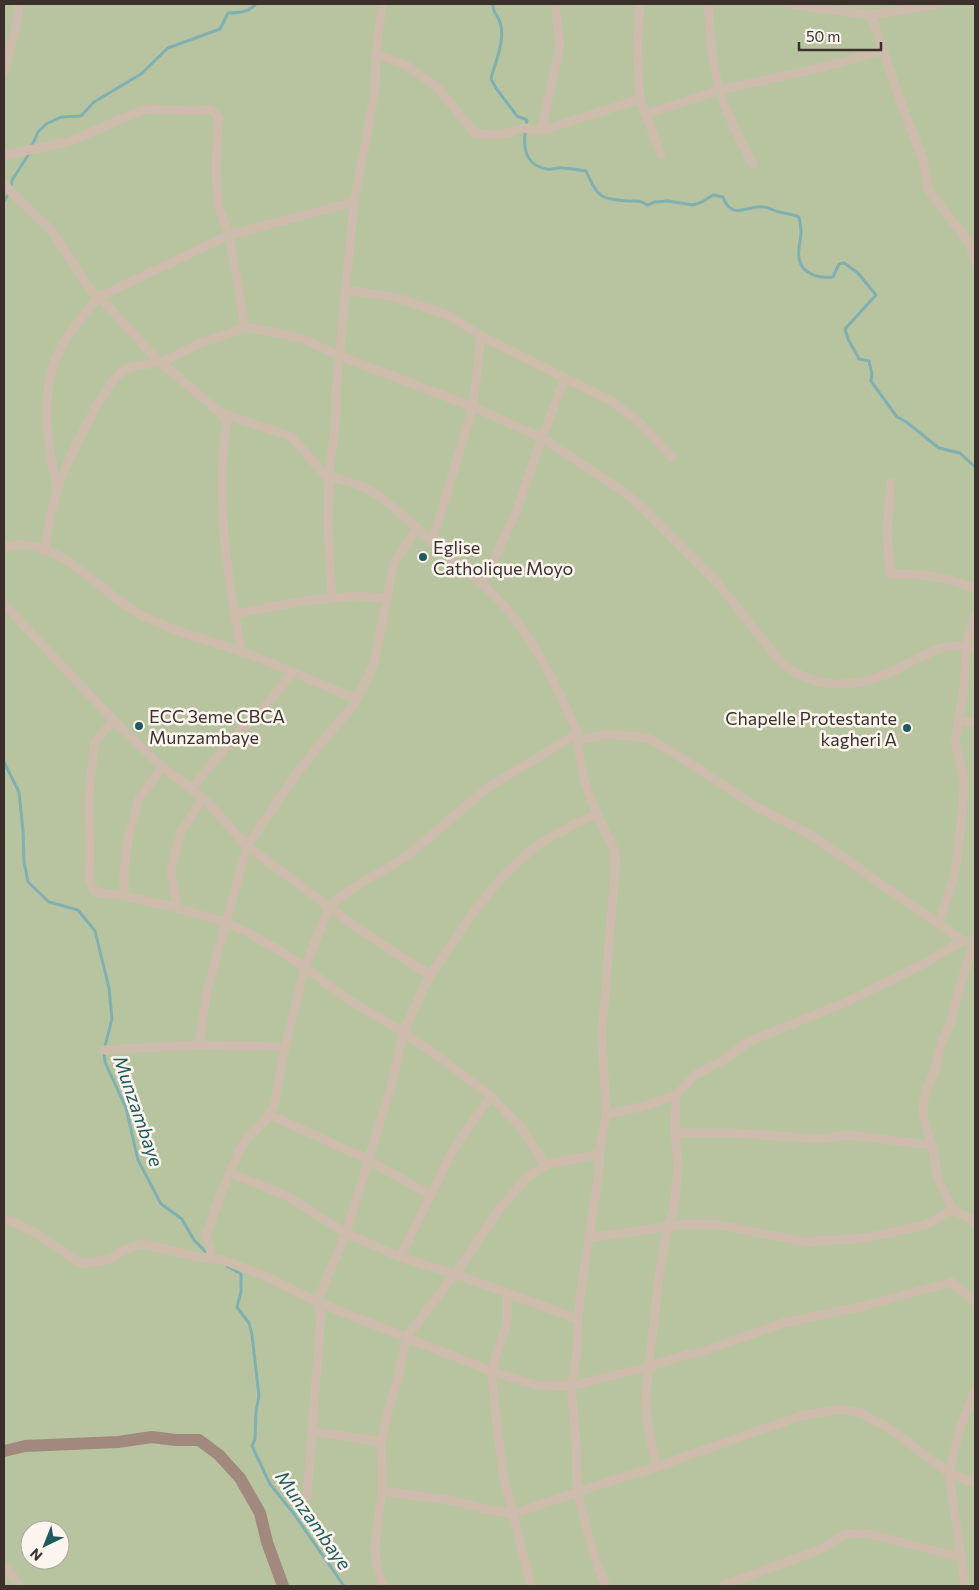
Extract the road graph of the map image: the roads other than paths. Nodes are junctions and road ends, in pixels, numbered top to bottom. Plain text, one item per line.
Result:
1 (19, 4) edge
2 (382, 4) edge
3 (555, 4) edge
4 (640, 4) edge
5 (708, 4) edge
6 (788, 4) edge
7 (800, 4) edge
8 (940, 4) edge
9 (871, 15) junction
10 (884, 50) junction
11 (376, 54) junction
12 (4, 71) edge
13 (720, 90) junction
14 (640, 99) junction
15 (646, 114) junction
16 (541, 131) junction
17 (4, 155) edge
18 (661, 155) dead end
19 (753, 165) dead end
20 (4, 183) edge
21 (354, 202) junction
22 (229, 235) junction
23 (975, 262) edge
24 (346, 290) junction
25 (98, 298) junction
26 (245, 327) junction
27 (481, 336) junction
28 (340, 356) junction
29 (161, 362) junction
30 (565, 378) junction
31 (473, 407) junction
32 (221, 414) junction
33 (542, 438) junction
34 (672, 457) dead end
35 (329, 478) junction
36 (891, 482) dead end
37 (57, 490) junction
38 (417, 527) junction
39 (432, 542) junction
40 (4, 547) edge
41 (44, 551) junction
42 (483, 584) junction
43 (975, 589) edge
44 (332, 598) junction
45 (386, 598) junction
46 (4, 604) edge
47 (234, 614) junction
48 (975, 616) edge
49 (971, 647) edge
50 (241, 652) junction
51 (292, 673) junction
52 (356, 699) junction
53 (113, 720) junction
54 (958, 721) junction
55 (975, 722) edge
56 (578, 737) junction
57 (162, 767) junction
58 (191, 789) junction
59 (204, 798) junction
60 (597, 814) junction
61 (247, 846) junction
62 (124, 896) junction
63 (329, 907) junction
64 (177, 908) junction
65 (225, 922) junction
66 (939, 923) junction
67 (963, 940) junction
68 (975, 940) edge
69 (305, 967) junction
70 (430, 974) junction
71 (403, 1032) junction
72 (199, 1045) junction
73 (285, 1047) junction
74 (104, 1050) dead end
75 (676, 1095) junction
76 (491, 1096) junction
77 (606, 1114) junction
78 (270, 1115) junction
79 (675, 1133) junction
80 (932, 1145) junction
81 (599, 1154) junction
82 (367, 1159) junction
83 (545, 1165) junction
84 (230, 1173) junction
85 (430, 1195) junction
86 (952, 1209) junction
87 (4, 1219) edge
88 (975, 1222) edge
89 (668, 1226) junction
90 (346, 1233) junction
91 (588, 1238) junction
92 (400, 1257) junction
93 (212, 1260) junction
94 (455, 1274) junction
95 (507, 1294) junction
96 (317, 1302) junction
97 (975, 1302) edge
98 (578, 1319) junction
99 (407, 1336) junction
100 (648, 1367) junction
101 (491, 1371) junction
102 (571, 1386) junction
103 (975, 1391) edge
104 (311, 1432) junction
105 (380, 1442) junction
106 (4, 1451) edge
107 (656, 1467) junction
108 (949, 1473) junction
109 (975, 1483) edge
110 (382, 1491) junction
111 (577, 1492) junction
112 (306, 1496) dead end
113 (513, 1514) junction
114 (960, 1557) junction
115 (4, 1566) edge
116 (19, 1586) edge
117 (283, 1586) edge
118 (384, 1586) edge
119 (531, 1586) edge
120 (606, 1586) edge
121 (722, 1586) edge
122 (965, 1586) edge

1 - 12 street
2 - 11 street
3 - 16 street
4 - 14 street
5 - 13 street
6 - 7 street
7 - 9 street
8 - 9 street
9 - 10 street
10 - 13 street
10 - 23 street
11 - 16 street
11 - 21 street
13 - 15 street
13 - 19 street
14 - 15 street
14 - 16 street
15 - 18 street
17 - 22 street
20 - 25 street
21 - 22 street
21 - 24 street
22 - 25 street
22 - 26 street
24 - 27 street
24 - 28 street
25 - 29 street
25 - 37 street
26 - 28 street
26 - 29 street
27 - 30 street
27 - 31 street
28 - 31 street
28 - 35 street
29 - 32 street
29 - 37 street
30 - 33 street
30 - 34 street
31 - 33 street
31 - 39 street
32 - 35 street
32 - 47 street
33 - 42 street
33 - 49 street
35 - 38 street
35 - 44 street
36 - 43 street
37 - 41 street
38 - 39 street
38 - 45 street
39 - 42 street
40 - 41 street
41 - 50 street
42 - 56 street
44 - 45 street
44 - 47 street
45 - 52 street
46 - 53 street
47 - 50 street
48 - 49 street
49 - 54 street
50 - 51 street
51 - 52 street
51 - 58 street
52 - 61 street
53 - 57 street
53 - 62 street
54 - 55 street
54 - 66 street
56 - 60 street
56 - 63 street
56 - 66 street
57 - 58 street
57 - 62 street
58 - 59 street
59 - 61 street
59 - 64 street
60 - 70 street
60 - 77 street
61 - 63 street
61 - 65 street
62 - 64 street
63 - 69 street
63 - 70 street
64 - 65 street
65 - 69 street
65 - 72 street
66 - 67 street
67 - 68 street
67 - 75 street
68 - 80 street
69 - 71 street
69 - 73 street
70 - 71 street
71 - 76 street
71 - 82 street
72 - 73 street
72 - 74 street
73 - 78 street
75 - 77 street
75 - 79 street
76 - 83 street
76 - 85 street
77 - 81 street
78 - 82 street
78 - 84 street
79 - 80 street
79 - 89 street
80 - 86 street
81 - 83 street
81 - 91 street
82 - 85 street
82 - 90 street
83 - 94 street
84 - 90 street
84 - 93 street
85 - 92 street
86 - 88 street
86 - 89 street
87 - 93 street
89 - 91 street
89 - 100 street
90 - 92 street
90 - 96 street
91 - 98 street
92 - 94 street
93 - 96 street
94 - 95 street
94 - 99 street
95 - 98 street
95 - 101 street
96 - 99 street
96 - 104 street
97 - 100 street
98 - 102 street
99 - 101 street
99 - 105 street
100 - 102 street
100 - 107 street
101 - 102 street
101 - 113 street
102 - 111 street
103 - 108 street
104 - 105 street
104 - 112 street
105 - 110 street
106 - 117 street
107 - 108 street
107 - 111 street
108 - 109 street
108 - 114 street
110 - 113 street
110 - 118 street
111 - 113 street
111 - 120 street
113 - 119 street
114 - 121 street
114 - 122 street
115 - 116 street

